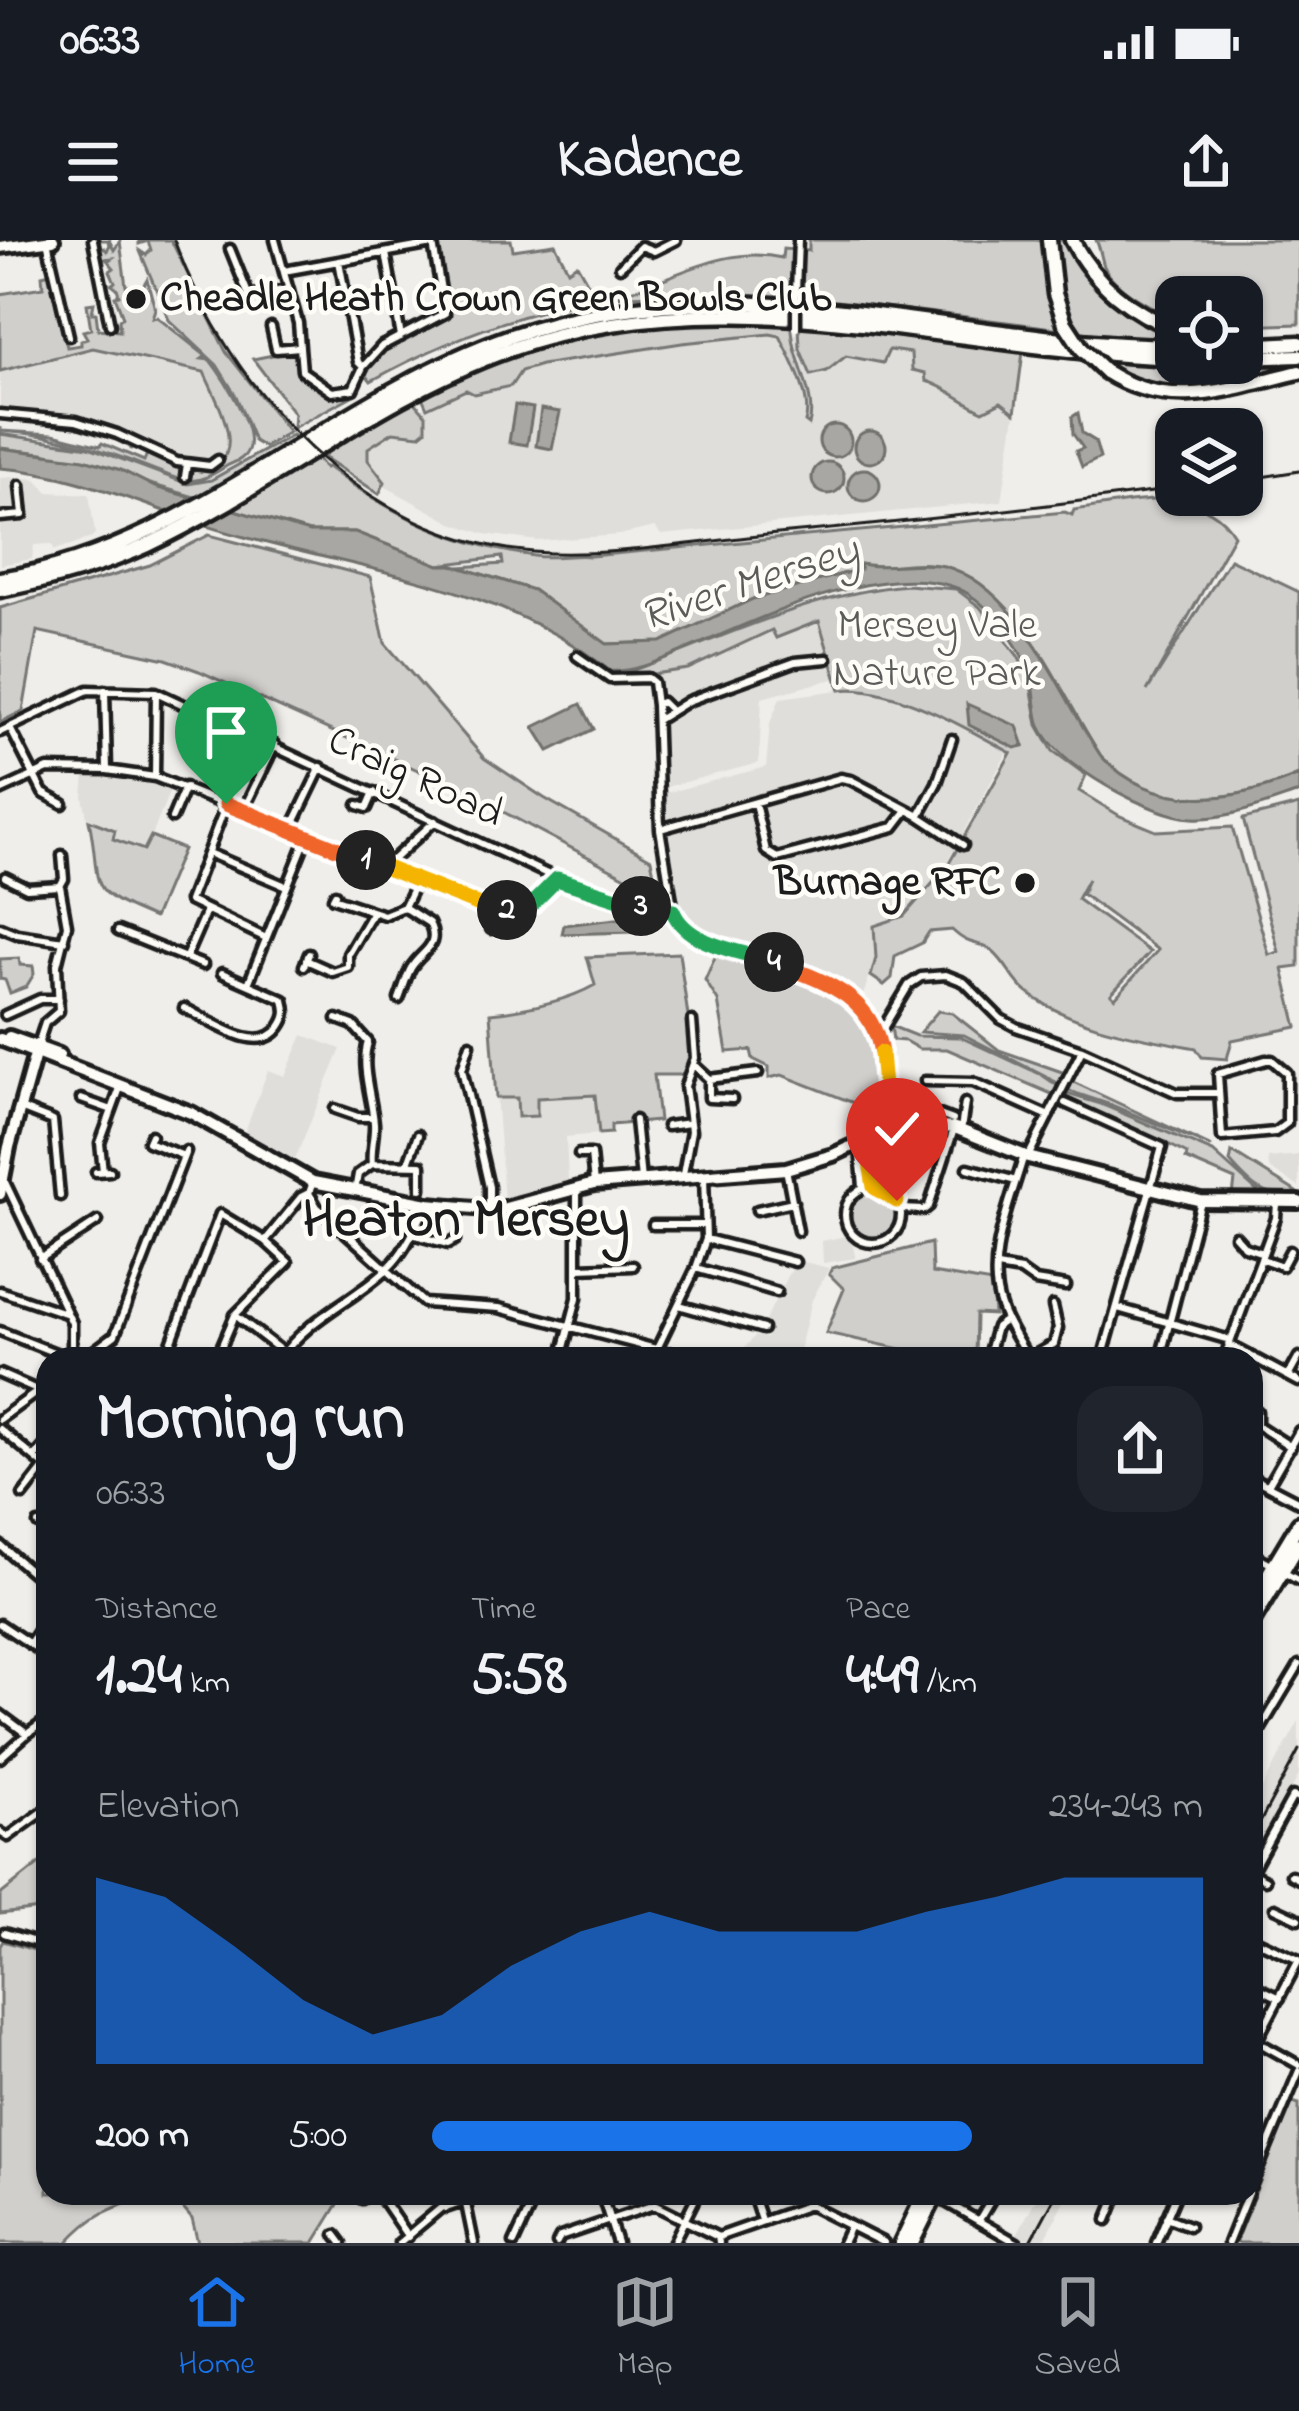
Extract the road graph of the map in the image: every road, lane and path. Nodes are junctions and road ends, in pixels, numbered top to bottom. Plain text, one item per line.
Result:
1 (50, 240) edge
2 (93, 240) edge
3 (275, 240) edge
4 (676, 240) edge
5 (798, 240) edge
6 (1049, 240) edge
7 (1072, 240) edge
8 (639, 243) edge
9 (2, 245) edge
10 (230, 249) dead end
11 (386, 253) junction
12 (339, 261) junction
13 (620, 267) dead end
14 (284, 271) junction
15 (289, 289) junction
16 (1155, 318) edge
17 (110, 325) dead end
18 (271, 327) dead end
19 (796, 332) dead end
20 (69, 337) dead end
21 (401, 337) junction
22 (1299, 340) edge
23 (1263, 341) edge
24 (1155, 345) edge
25 (300, 346) junction
26 (1299, 356) edge
27 (1155, 357) edge
28 (1263, 357) edge
29 (363, 367) junction
30 (1299, 372) edge
31 (0, 414) edge
32 (218, 460) dead end
33 (187, 464) junction
34 (185, 477) dead end
35 (20, 485) dead end
36 (0, 517) edge
37 (0, 579) edge
38 (0, 590) edge
39 (577, 656) dead end
40 (826, 659) dead end
41 (105, 690) junction
42 (156, 692) junction
43 (656, 705) junction
44 (669, 710) junction
45 (221, 720) junction
46 (657, 722) junction
47 (10, 728) junction
48 (0, 732) edge
49 (952, 739) dead end
50 (210, 745) dead end
51 (275, 745) junction
52 (321, 767) junction
53 (107, 770) junction
54 (33, 776) junction
55 (154, 777) junction
56 (184, 788) junction
57 (0, 791) edge
58 (374, 792) junction
59 (755, 803) junction
60 (64, 804) dead end
61 (226, 804) junction
62 (358, 805) dead end
63 (908, 810) junction
64 (243, 811) junction
65 (920, 816) junction
66 (172, 818) dead end
67 (435, 821) junction
68 (660, 829) junction
69 (290, 830) junction
70 (307, 837) junction
71 (963, 845) dead end
72 (208, 853) junction
73 (59, 859) dead end
74 (384, 867) junction
75 (557, 879) junction
76 (417, 880) junction
77 (9, 882) dead end
78 (60, 886) junction
79 (286, 886) junction
80 (334, 896) dead end
81 (404, 907) junction
82 (500, 910) junction
83 (206, 911) junction
84 (673, 911) junction
85 (372, 913) junction
86 (0, 927) edge
87 (491, 928) dead end
88 (121, 934) dead end
89 (264, 937) junction
90 (64, 941) junction
91 (186, 957) junction
92 (306, 960) dead end
93 (203, 966) dead end
94 (222, 973) dead end
95 (248, 984) junction
96 (58, 999) junction
97 (399, 999) dead end
98 (184, 1008) dead end
99 (10, 1012) dead end
100 (337, 1019) dead end
101 (692, 1021) dead end
102 (887, 1021) junction
103 (873, 1025) junction
104 (879, 1035) junction
105 (0, 1037) edge
106 (470, 1044) dead end
107 (33, 1048) junction
108 (1082, 1050) junction
109 (694, 1064) junction
110 (758, 1073) dead end
111 (709, 1079) junction
112 (925, 1081) dead end
113 (122, 1084) junction
114 (1217, 1093) junction
115 (81, 1099) dead end
116 (732, 1099) dead end
117 (965, 1103) dead end
118 (1065, 1103) dead end
119 (889, 1106) junction
120 (20, 1108) junction
121 (335, 1109) dead end
122 (112, 1110) junction
123 (1049, 1116) junction
124 (373, 1117) junction
125 (635, 1120) dead end
126 (690, 1123) junction
127 (908, 1125) junction
128 (667, 1126) dead end
129 (956, 1126) junction
130 (891, 1130) junction
131 (151, 1135) dead end
132 (418, 1135) dead end
133 (863, 1141) junction
134 (604, 1148) dead end
135 (579, 1154) dead end
136 (591, 1154) junction
137 (1026, 1156) junction
138 (408, 1163) junction
139 (372, 1164) junction
140 (867, 1164) junction
141 (968, 1168) dead end
142 (786, 1169) junction
143 (103, 1171) dead end
144 (902, 1175) dead end
145 (704, 1176) junction
146 (3, 1177) junction
147 (683, 1178) junction
148 (641, 1180) junction
149 (1016, 1181) junction
150 (594, 1184) junction
151 (577, 1187) junction
152 (874, 1187) junction
153 (311, 1188) junction
154 (863, 1188) junction
155 (422, 1189) dead end
156 (1152, 1190) junction
157 (355, 1192) junction
158 (0, 1194) edge
159 (60, 1196) dead end
160 (1201, 1201) junction
161 (793, 1202) junction
162 (1299, 1202) edge
163 (428, 1204) junction
164 (1274, 1205) junction
165 (901, 1209) junction
166 (489, 1210) junction
167 (757, 1210) dead end
168 (98, 1221) dead end
169 (653, 1225) dead end
170 (705, 1225) junction
171 (799, 1231) dead end
172 (412, 1234) junction
173 (1235, 1235) dead end
174 (706, 1239) junction
175 (455, 1240) dead end
176 (265, 1241) junction
177 (1290, 1251) dead end
178 (1262, 1256) junction
179 (39, 1260) junction
180 (795, 1262) dead end
181 (633, 1266) dead end
182 (997, 1267) junction
183 (579, 1268) junction
184 (696, 1268) junction
185 (385, 1271) junction
186 (1066, 1286) dead end
187 (0, 1291) edge
188 (777, 1292) dead end
189 (680, 1305) junction
190 (1053, 1306) dead end
191 (1117, 1307) junction
192 (68, 1315) junction
193 (235, 1315) junction
194 (1006, 1320) junction
195 (1170, 1322) junction
196 (572, 1329) junction
197 (763, 1329) dead end
198 (0, 1331) edge
199 (1229, 1342) junction
200 (41, 1347) edge
201 (71, 1347) edge
202 (98, 1347) edge
203 (170, 1347) edge
204 (221, 1347) edge
205 (272, 1347) edge
206 (290, 1347) edge
207 (565, 1347) edge
208 (648, 1347) edge
209 (658, 1347) edge
210 (990, 1347) edge
211 (1021, 1347) edge
212 (1049, 1347) edge
213 (1105, 1347) edge
214 (1163, 1347) edge
215 (1228, 1347) edge
216 (1238, 1347) edge
217 (1299, 1357) edge
218 (1263, 1362) edge
219 (0, 1373) edge
220 (1288, 1376) junction
221 (1299, 1382) edge
222 (36, 1390) edge
223 (36, 1393) edge
224 (0, 1419) edge
225 (0, 1429) edge
226 (1263, 1429) edge
227 (1299, 1431) edge
228 (1291, 1447) junction
229 (36, 1456) edge
230 (34, 1458) joint
231 (36, 1479) edge
232 (1263, 1483) edge
233 (1268, 1485) junction
234 (22, 1495) dead end
235 (1299, 1502) edge
236 (1299, 1523) edge
237 (1299, 1544) edge
238 (0, 1546) edge
239 (1263, 1560) edge
240 (1278, 1569) junction
241 (34, 1574) dead end
242 (1299, 1581) edge
243 (1263, 1588) edge
244 (1263, 1600) edge
245 (0, 1624) edge
246 (36, 1634) edge
247 (30, 1643) junction
248 (36, 1647) edge
249 (1299, 1665) edge
250 (0, 1714) edge
251 (1263, 1725) edge
252 (36, 1728) edge
253 (27, 1734) junction
254 (0, 1758) edge
255 (1299, 1798) edge
256 (36, 1817) edge
257 (0, 1832) edge
258 (1263, 1851) edge
259 (1275, 1908) dead end
260 (1299, 1919) edge
261 (4, 1934) dead end
262 (36, 1943) edge
263 (1263, 1944) edge
264 (1299, 1960) edge
265 (1263, 1990) edge
266 (1280, 1998) junction
267 (1263, 2025) edge
268 (1263, 2046) edge
269 (1299, 2068) edge
270 (1263, 2158) edge
271 (383, 2205) edge
272 (450, 2205) edge
273 (462, 2205) edge
274 (475, 2205) edge
275 (531, 2205) edge
276 (605, 2205) edge
277 (654, 2205) joint
278 (692, 2205) edge
279 (756, 2205) edge
280 (808, 2205) joint
281 (925, 2205) edge
282 (928, 2205) edge
283 (952, 2205) edge
284 (987, 2205) edge
285 (1113, 2205) edge
286 (1172, 2205) edge
287 (1244, 2205) edge
288 (1166, 2217) junction
289 (610, 2220) junction
290 (761, 2220) junction
291 (979, 2220) junction
292 (1107, 2220) dead end
293 (472, 2222) junction
294 (684, 2222) junction
295 (850, 2226) junction
296 (1189, 2226) dead end
297 (336, 2235) dead end
298 (408, 2237) junction
299 (718, 2240) edge
300 (342, 2243) edge
301 (398, 2243) edge
302 (474, 2243) edge
303 (514, 2243) edge
304 (557, 2243) edge
305 (617, 2243) edge
306 (673, 2243) edge
307 (842, 2243) edge
308 (884, 2243) edge
309 (901, 2243) edge
310 (912, 2243) edge
311 (1017, 2243) edge
312 (1156, 2243) edge
313 (1228, 2243) edge

1 - 9 main road
1 - 20 street
2 - 17 street
3 - 14 street
4 - 8 street
5 - 19 street, bridge
6 - 30 highway, bridge
7 - 16 highway
8 - 13 street
10 - 15 street
11 - 12 street
11 - 21 street
11 - 21 street
12 - 14 street
12 - 29 street
14 - 15 street
15 - 25 street
18 - 25 street
21 - 29 street
22 - 23 highway
24 - 37 highway
25 - 29 street
26 - 28 highway
27 - 38 highway
31 - 33 street
32 - 33 street
33 - 34 street
35 - 36 street
39 - 43 street
40 - 44 street
41 - 42 street, Craig Road
41 - 47 street, Craig Road
41 - 53 street
42 - 45 street, Craig Road
42 - 55 street
43 - 44 street
43 - 46 street
44 - 46 street
45 - 50 street
45 - 51 street, Craig Road
46 - 68 street
47 - 48 street, Craig Road
47 - 54 street
49 - 65 street
51 - 52 street, Craig Road
51 - 64 street
52 - 58 street, Craig Road
52 - 69 street
53 - 54 street
53 - 55 street
54 - 57 street
54 - 60 street
55 - 56 street
56 - 61 street
56 - 66 street
58 - 62 street
58 - 67 street, Craig Road
59 - 63 street
59 - 63 street
59 - 68 street
61 - 64 street
61 - 72 street
63 - 65 street
64 - 69 street
65 - 71 street
67 - 74 street
67 - 75 street, Craig Road
68 - 84 street
69 - 70 street
70 - 74 street
70 - 79 street
72 - 79 street
72 - 83 street
73 - 78 street
74 - 76 street
75 - 82 street
75 - 84 street, Craig Road
76 - 81 street
76 - 82 street
77 - 78 street
78 - 90 street
79 - 89 street
80 - 85 street
81 - 85 street
81 - 97 street
82 - 87 street
83 - 89 street
83 - 91 street
84 - 103 street
85 - 92 street
86 - 90 street
88 - 91 street
89 - 95 street
90 - 96 street
91 - 93 street
94 - 95 street
95 - 98 street
96 - 99 street
96 - 107 street
100 - 124 street
101 - 109 street
102 - 103 street
102 - 104 street
102 - 108 street
103 - 104 street
104 - 119 street
105 - 107 main road
106 - 166 street
107 - 113 main road
107 - 120 main road
108 - 114 street
108 - 123 street
109 - 111 street
109 - 126 street
110 - 111 street
111 - 116 street
112 - 123 street
113 - 122 street
113 - 153 main road
114 - 114 street
115 - 122 street
117 - 129 street
118 - 156 street
119 - 127 street
119 - 129 street
119 - 130 street
120 - 146 main road
120 - 159 street
121 - 124 street
122 - 143 street
123 - 137 street
124 - 139 street
125 - 148 street
126 - 128 street
126 - 147 street
127 - 129 main road
127 - 130 main road
129 - 137 main road
129 - 165 street
130 - 133 main road
131 - 202 street
132 - 138 street
133 - 140 street
133 - 142 main road
134 - 136 street
135 - 136 street
136 - 150 street
137 - 149 street
137 - 156 main road
138 - 139 street
138 - 155 street
139 - 157 street
140 - 144 street
140 - 152 street
140 - 154 street
141 - 149 street
142 - 145 main road
142 - 161 street
145 - 147 main road
145 - 170 street
146 - 158 main road
146 - 179 street
147 - 148 main road
148 - 150 main road
149 - 182 street
150 - 151 main road
151 - 166 main road
151 - 183 street
152 - 154 street
152 - 165 street
153 - 157 main road
153 - 176 street
153 - 185 street
154 - 165 street
156 - 160 main road
156 - 191 street
157 - 163 main road
160 - 164 main road
160 - 195 street
161 - 167 street
161 - 171 street
162 - 164 main road
163 - 166 main road
163 - 172 street
164 - 178 street
168 - 179 street
169 - 170 street
170 - 174 street
172 - 175 street
172 - 185 street
173 - 178 street
174 - 180 street
174 - 184 street
176 - 193 street
176 - 203 street
177 - 178 street
178 - 199 street
179 - 192 street
181 - 183 street
182 - 186 street
182 - 194 street
183 - 196 street
184 - 188 street
184 - 189 street
185 - 196 street
185 - 206 street
187 - 192 street
189 - 197 street
189 - 209 street
190 - 212 street
191 - 195 street
191 - 213 street
192 - 201 street
193 - 204 street
193 - 205 street
194 - 210 street
194 - 211 street
195 - 199 street
195 - 214 street
196 - 207 street
196 - 208 street
198 - 200 street
199 - 215 street
199 - 216 street
217 - 220 street
218 - 220 street
219 - 222 street
220 - 221 street
223 - 224 street
225 - 230 street
226 - 228 street
227 - 228 street
228 - 233 street
229 - 230 street
231 - 234 street
232 - 233 street
233 - 235 street
236 - 240 highway
237 - 240 highway
238 - 241 street
239 - 240 street
240 - 242 street
240 - 243 highway
240 - 244 highway
245 - 247 street
246 - 247 street
247 - 248 street
249 - 251 street
250 - 253 street
252 - 253 street
253 - 254 street
255 - 258 street
256 - 257 street
259 - 260 street
261 - 262 street
263 - 264 street
264 - 266 street
265 - 266 street
266 - 267 street
268 - 269 street
269 - 270 street
271 - 298 street
272 - 298 street
273 - 293 street
274 - 293 street
275 - 303 street
276 - 289 street
277 - 289 street
277 - 294 street
278 - 294 street
279 - 290 street
280 - 290 street
280 - 295 street
281 - 309 highway
282 - 310 highway
283 - 291 street
284 - 291 street
285 - 292 street
286 - 288 street
287 - 313 street
288 - 296 street
288 - 312 street
289 - 304 street
289 - 305 street
290 - 299 street
291 - 311 street
293 - 302 street
294 - 299 street
294 - 306 street
295 - 307 street
295 - 308 street
297 - 300 street
298 - 301 street

